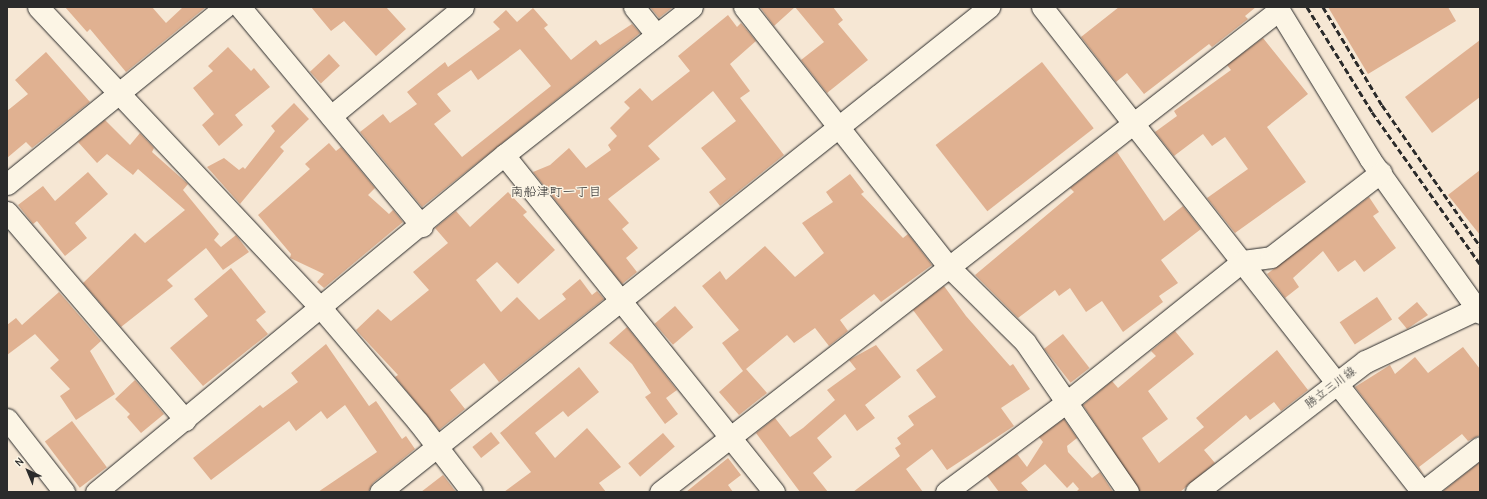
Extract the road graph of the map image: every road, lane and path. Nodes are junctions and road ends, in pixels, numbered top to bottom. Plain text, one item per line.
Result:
1 (38, 7) edge
2 (225, 7) edge
3 (240, 7) edge
4 (463, 7) edge
5 (634, 7) edge
6 (692, 7) edge
7 (744, 7) edge
8 (989, 7) edge
9 (1042, 7) edge
10 (1278, 8) edge
11 (657, 35) junction
12 (117, 91) junction
13 (331, 116) junction
14 (1131, 124) junction
15 (840, 127) junction
16 (504, 155) junction
17 (1381, 172) junction
18 (7, 184) edge
19 (7, 212) edge
20 (422, 226) junction
21 (1243, 260) junction
22 (948, 266) junction
23 (621, 300) junction
24 (321, 308) junction
25 (1479, 310) edge
26 (1336, 383) junction
27 (1068, 401) junction
28 (7, 419) edge
29 (184, 420) junction
30 (731, 436) junction
31 (438, 448) junction
32 (1480, 448) edge
33 (64, 492) edge
34 (96, 492) edge
35 (380, 492) edge
36 (472, 492) edge
37 (660, 492) edge
38 (774, 492) edge
39 (946, 492) edge
40 (1128, 492) edge
41 (1197, 492) edge

1 - 12 street
2 - 12 street
3 - 13 street
4 - 13 street
5 - 11 street
6 - 11 street
7 - 15 street
8 - 15 street
9 - 14 street
10 - 14 street
10 - 17 street
11 - 16 street
12 - 18 street
12 - 24 street
13 - 20 street
14 - 21 street
14 - 22 street
15 - 22 street
15 - 23 street
16 - 20 street
16 - 23 street
17 - 21 street
17 - 25 street
19 - 29 street
20 - 24 street
21 - 26 street
21 - 27 street
22 - 27 street
22 - 30 street
23 - 30 street
23 - 31 street
24 - 29 street
24 - 31 street
25 - 26 main road, 勝立三川線
26 - 32 street
26 - 41 main road, 勝立三川線
27 - 39 street
27 - 40 street
28 - 33 street
29 - 34 street
30 - 37 street
30 - 38 street
31 - 35 street
31 - 36 street

